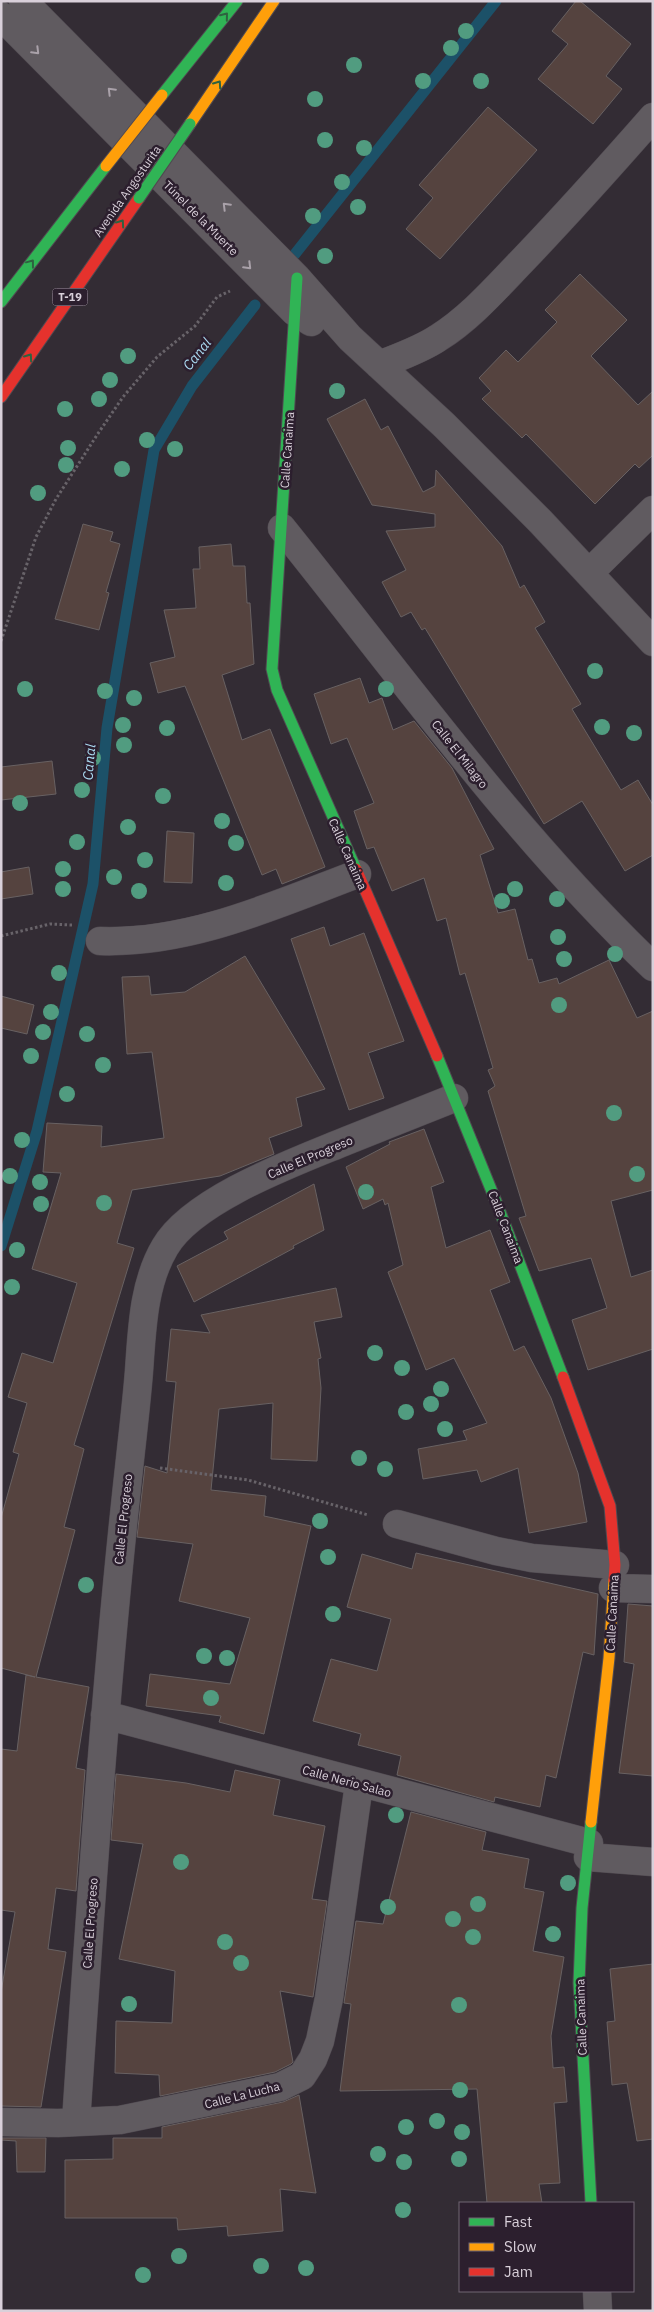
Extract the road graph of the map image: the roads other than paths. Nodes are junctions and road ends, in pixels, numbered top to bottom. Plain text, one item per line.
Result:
1 (23, 1) edge
2 (237, 1) edge
3 (274, 1) edge
4 (1, 16) edge
5 (653, 117) edge
6 (297, 278) junction
7 (1, 302) edge
8 (295, 312) junction
9 (350, 338) junction
10 (379, 365) junction
11 (1, 397) edge
12 (653, 510) edge
13 (282, 528) junction
14 (589, 573) junction
15 (653, 642) edge
16 (357, 874) junction
17 (100, 941) dead end
18 (653, 967) edge
19 (454, 1098) junction
20 (397, 1524) road end
21 (614, 1577) junction
22 (653, 1589) edge
23 (105, 1715) junction
24 (359, 1784) junction
25 (588, 1850) junction
26 (653, 1862) edge
27 (1, 2122) edge
28 (76, 2122) junction
29 (591, 2202) edge
30 (597, 2292) edge
31 (598, 2311) edge

6 -> 1 street, Túnel de la Muerte
7 -> 2 main road, bridge
11 -> 3 main road, Avenida Angosturita / T-19, bridge
4 -> 8 street, Túnel de la Muerte
5 - 10 street
6 - 8 main road, Calle Canaima
6 - 9 street, Túnel de la Muerte
8 - 9 street, Túnel de la Muerte
8 - 13 main road, Calle Canaima
9 - 10 street, Túnel de la Muerte
10 - 14 street, Túnel de la Muerte
12 - 14 street
13 - 16 main road, Calle Canaima
13 - 18 street, Calle El Milagro
14 - 15 street, Túnel de la Muerte
16 - 17 street
16 - 19 main road, Calle Canaima
19 - 21 main road, Calle Canaima
19 - 23 street, Calle El Progreso
20 - 21 street
21 - 22 street
21 - 25 main road, Calle Canaima
23 - 24 street, Calle Nerio Salao
23 - 28 street, Calle El Progreso
24 - 25 street, Calle Nerio Salao
24 - 28 street, Calle La Lucha
25 - 26 street, Calle Nerio Salao
25 - 29 main road, Calle Canaima
27 - 28 street, Calle La Lucha
30 - 31 street

